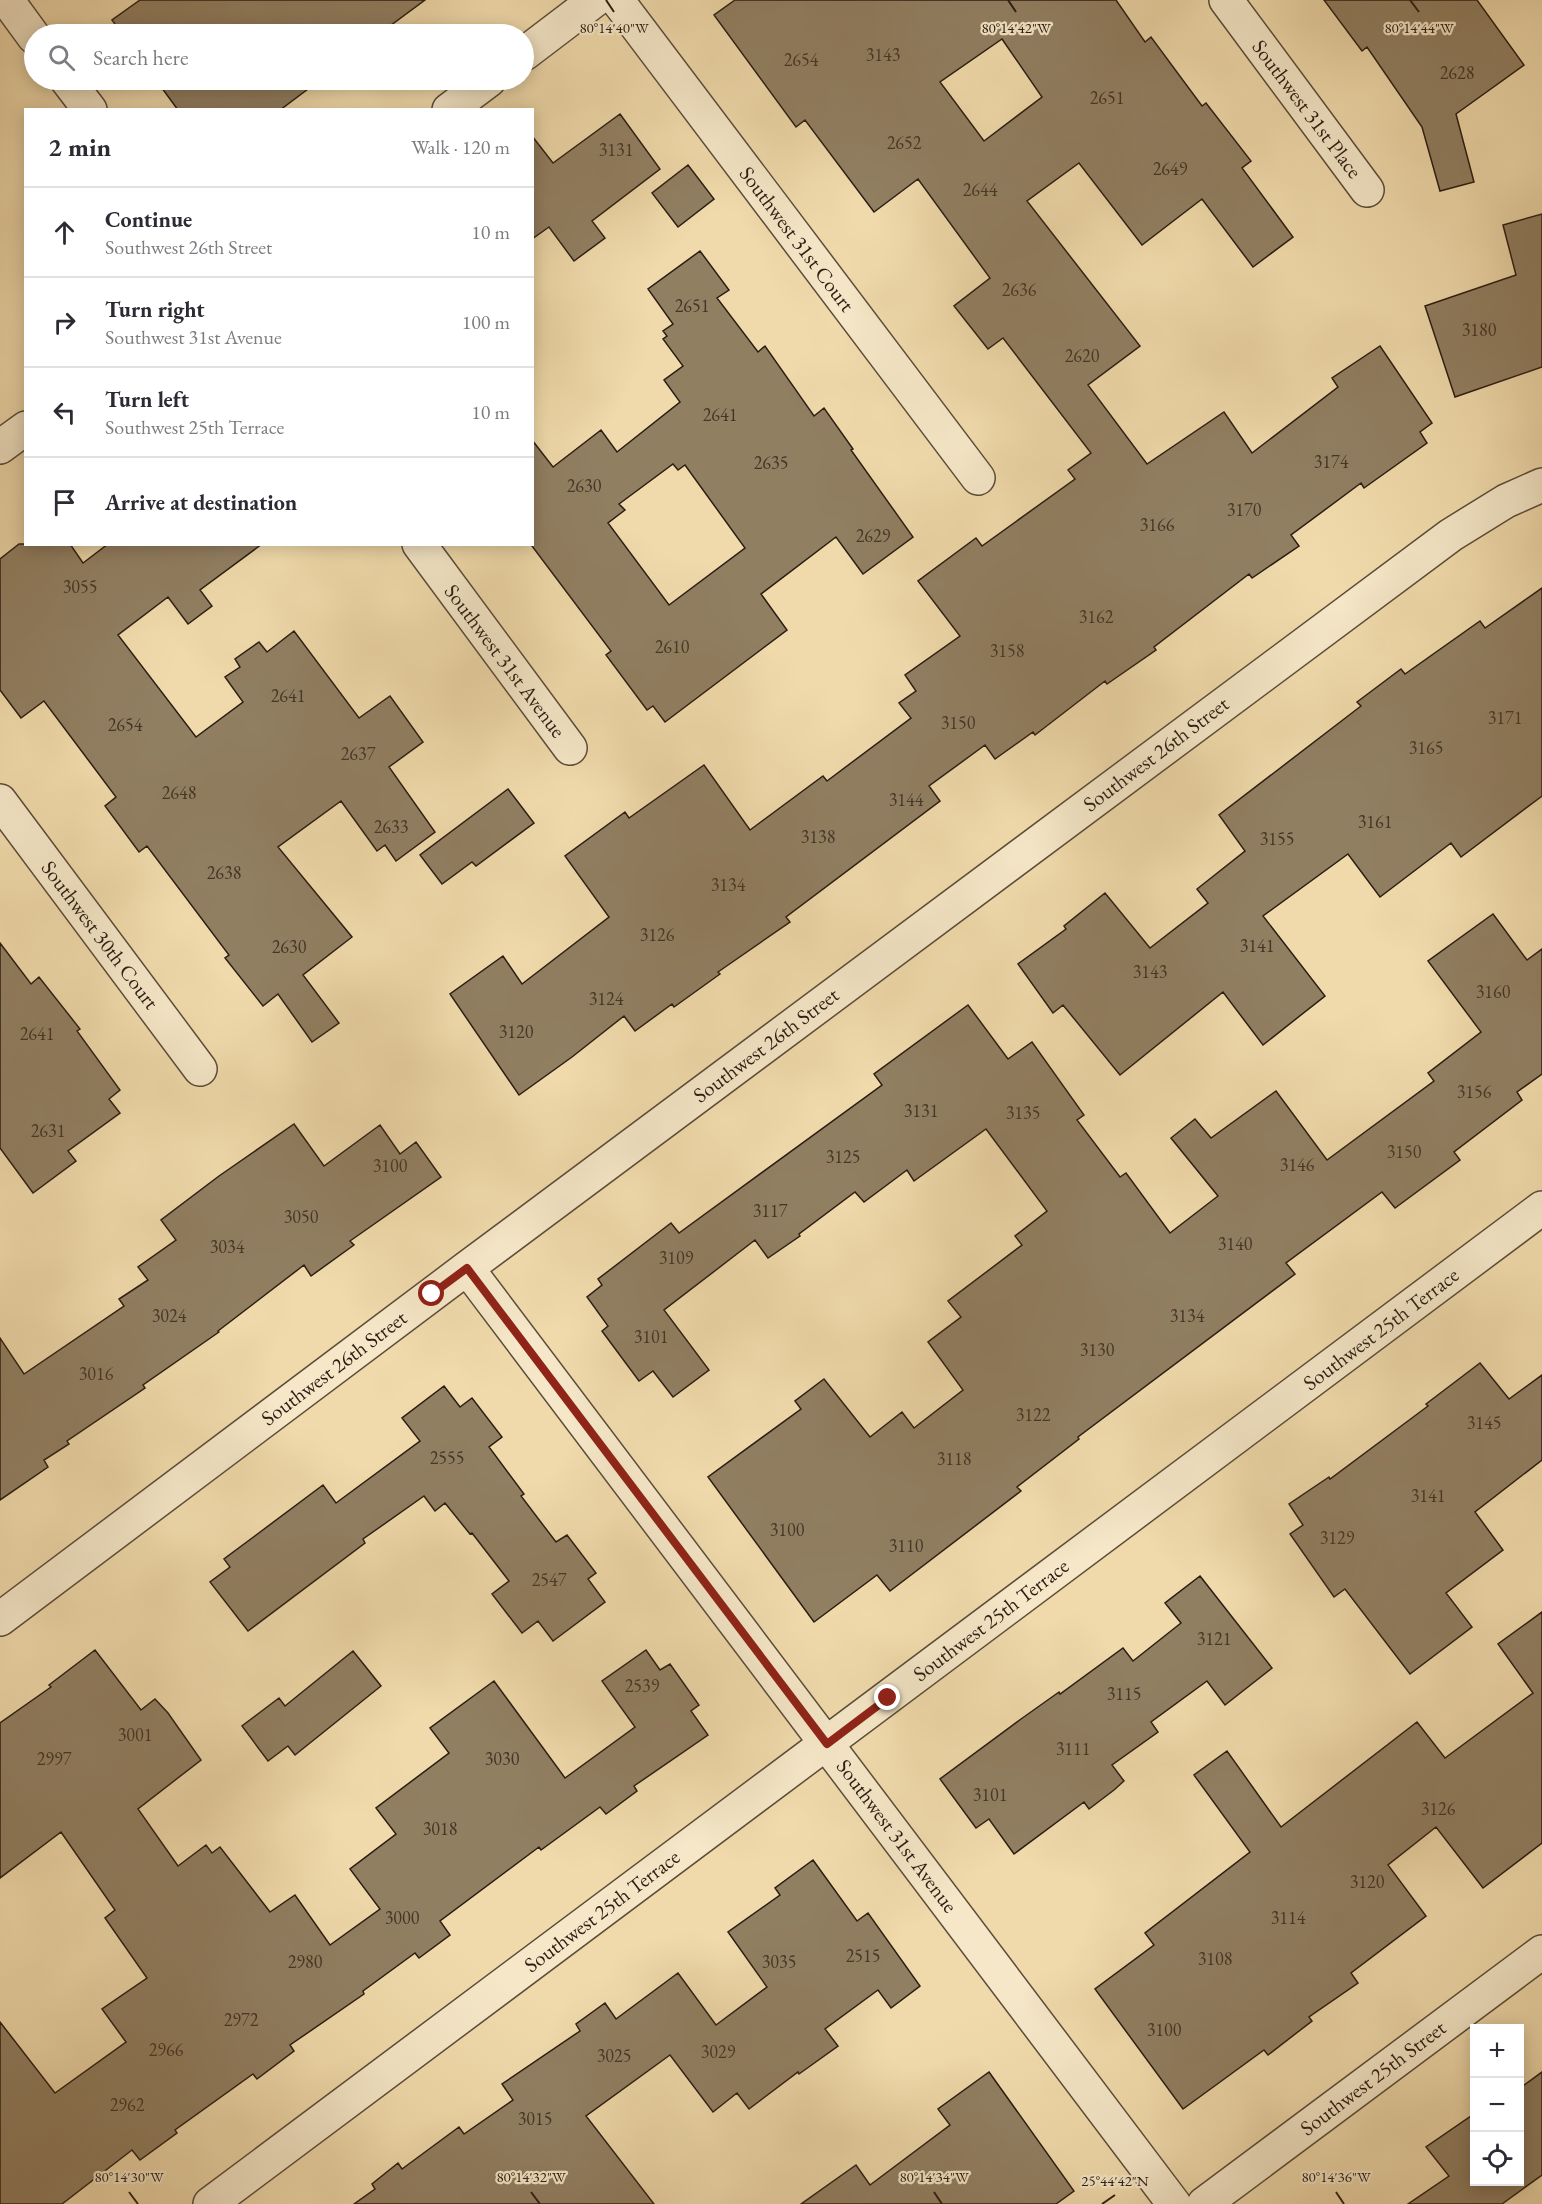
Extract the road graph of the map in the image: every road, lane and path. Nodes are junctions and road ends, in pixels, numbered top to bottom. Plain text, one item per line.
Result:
1 (7, 0) edge
2 (595, 0) edge
3 (617, 0) edge
4 (1226, 0) edge
5 (25, 24) edge
6 (534, 46) edge
7 (75, 90) edge
8 (476, 90) edge
9 (88, 108) edge
10 (453, 108) edge
11 (1367, 190) dead end
12 (24, 429) edge
13 (0, 447) edge
14 (978, 478) dead end
15 (1542, 484) edge
16 (420, 546) edge
17 (570, 748) dead end
18 (0, 801) edge
19 (200, 1069) dead end
20 (1542, 1209) edge
21 (467, 1268) junction
22 (0, 1619) edge
23 (827, 1744) junction
24 (1542, 1952) edge
25 (210, 2204) edge
26 (1174, 2204) edge
27 (1204, 2204) edge

1 - 5 street
2 - 6 street
3 - 14 street, Southwest 31st Court
4 - 11 street, Southwest 31st Place
7 - 9 street
8 - 10 street
12 - 13 street
15 - 21 street, Southwest 26th Street
16 - 17 street, Southwest 31st Avenue
18 - 19 street, Southwest 30th Court
20 - 23 street, Southwest 25th Terrace
21 - 22 street, Southwest 26th Street
21 - 23 street, Southwest 31st Avenue
23 - 25 street, Southwest 25th Terrace
23 - 26 street, Southwest 31st Avenue
24 - 27 street, Southwest 25th Street

